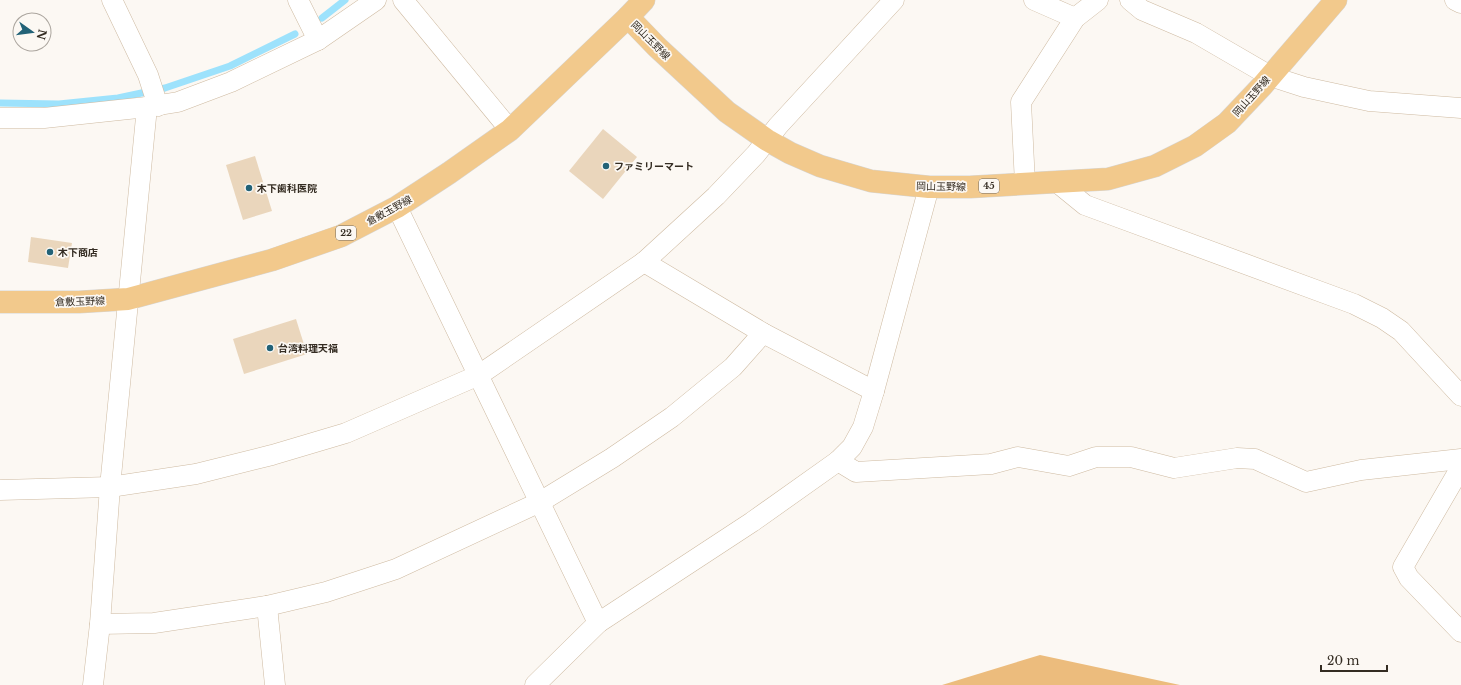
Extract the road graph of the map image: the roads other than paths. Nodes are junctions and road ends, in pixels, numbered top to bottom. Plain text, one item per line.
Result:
1 (112, 0) edge
2 (298, 0) edge
3 (376, 0) edge
4 (403, 0) edge
5 (644, 0) edge
6 (894, 0) edge
7 (1034, 0) edge
8 (1098, 0) edge
9 (1130, 0) edge
10 (1336, 0) edge
11 (1455, 0) edge
12 (1461, 3) edge
13 (628, 18) junction
14 (1075, 18) junction
15 (318, 40) junction
16 (1270, 76) junction
17 (152, 106) junction
18 (1461, 108) edge
19 (0, 118) edge
20 (510, 130) junction
21 (767, 140) junction
22 (1058, 183) junction
23 (1025, 184) junction
24 (929, 187) junction
25 (397, 207) junction
26 (644, 262) junction
27 (128, 299) junction
28 (0, 302) edge
29 (763, 333) junction
30 (479, 375) junction
31 (874, 391) junction
32 (1461, 396) edge
33 (1461, 459) edge
34 (838, 462) junction
35 (1461, 468) edge
36 (110, 487) junction
37 (0, 490) edge
38 (540, 502) junction
39 (266, 606) junction
40 (1458, 622) edge
41 (598, 623) junction
42 (100, 624) junction
43 (93, 685) edge
44 (275, 685) edge
45 (535, 685) edge

1 - 17 street
2 - 15 street
3 - 15 street
4 - 20 street
5 - 13 main road, 倉敷玉野線 / 22
6 - 21 street
7 - 14 street
8 - 14 street
9 - 16 street
10 - 16 main road, 岡山玉野線 / 45
11 - 12 street
13 - 20 main road, 倉敷玉野線 / 22
13 - 21 main road, 岡山玉野線 / 45
14 - 23 street
15 - 17 street
16 - 18 street
16 - 22 main road, 岡山玉野線 / 45
17 - 19 street
17 - 27 street
20 - 25 main road, 倉敷玉野線 / 22
21 - 24 main road, 岡山玉野線 / 45
21 - 26 street
22 - 23 main road, 岡山玉野線 / 45
22 - 32 street
23 - 24 main road, 岡山玉野線 / 45
24 - 31 street
25 - 27 main road, 倉敷玉野線 / 22
25 - 30 street
26 - 29 street
26 - 30 street
27 - 28 main road, 倉敷玉野線 / 22
27 - 36 street
29 - 31 street
29 - 38 street
30 - 36 street
30 - 38 street
31 - 34 street
33 - 34 street
34 - 41 street
35 - 40 street
36 - 37 street
36 - 42 street
38 - 39 street
38 - 41 street
39 - 42 street
39 - 44 street
41 - 45 street
42 - 43 street

